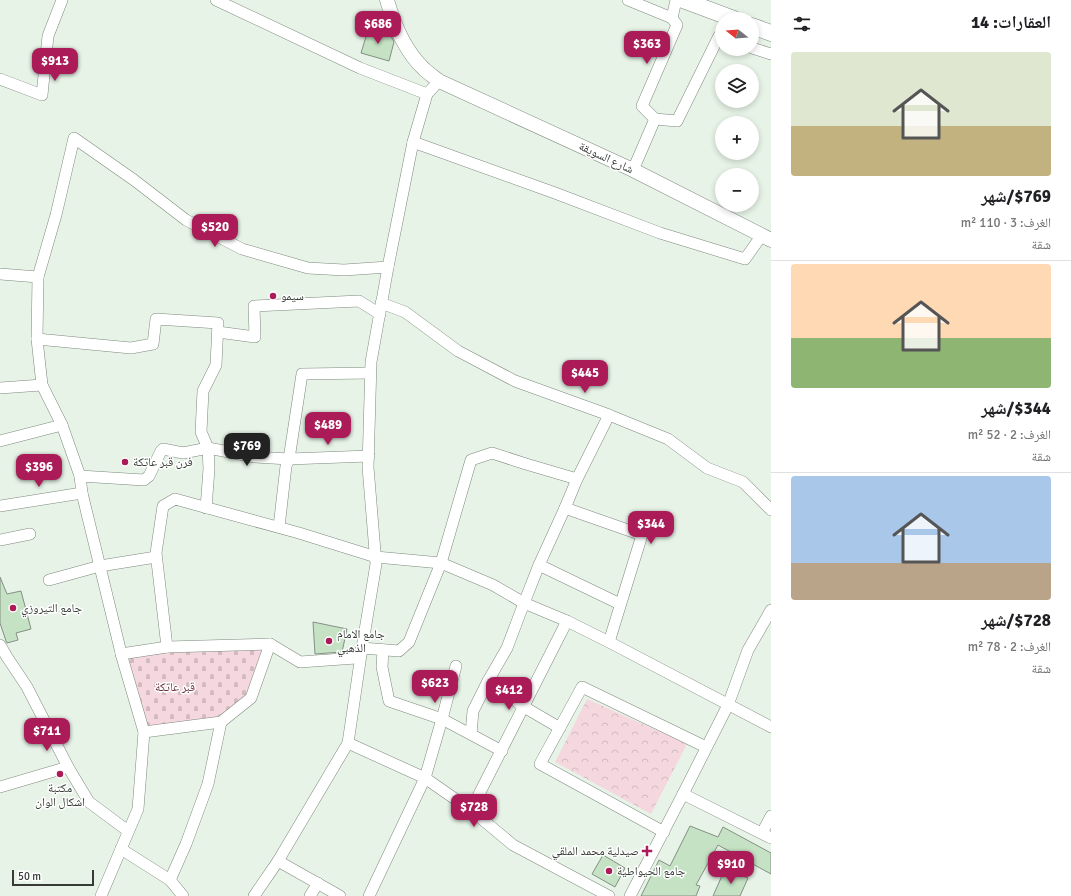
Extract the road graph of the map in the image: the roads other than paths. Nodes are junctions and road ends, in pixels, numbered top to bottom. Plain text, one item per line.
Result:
1 (62, 0) edge
2 (216, 0) edge
3 (387, 0) edge
4 (628, 0) edge
5 (676, 0) edge
6 (683, 0) edge
7 (715, 12) edge
8 (672, 18) junction
9 (759, 29) edge
10 (771, 33) edge
11 (715, 44) edge
12 (759, 50) edge
13 (771, 54) edge
14 (0, 79) edge
15 (439, 81) junction
16 (427, 94) junction
17 (655, 119) junction
18 (413, 142) junction
19 (633, 170) junction
20 (766, 238) edge
21 (388, 267) junction
22 (0, 274) edge
23 (38, 277) junction
24 (381, 308) junction
25 (218, 332) junction
26 (37, 339) junction
27 (370, 373) junction
28 (42, 385) junction
29 (0, 388) edge
30 (609, 415) junction
31 (62, 425) junction
32 (0, 441) edge
33 (208, 448) junction
34 (369, 456) junction
35 (289, 459) junction
36 (80, 476) junction
37 (577, 478) junction
38 (82, 493) junction
39 (0, 506) edge
40 (206, 508) junction
41 (565, 508) junction
42 (771, 510) edge
43 (279, 527) junction
44 (30, 534) dead end
45 (0, 540) edge
46 (156, 557) junction
47 (376, 557) junction
48 (441, 562) junction
49 (539, 565) junction
50 (100, 566) junction
51 (49, 580) dead end
52 (524, 603) junction
53 (620, 604) junction
54 (771, 610) edge
55 (567, 622) junction
56 (608, 642) junction
57 (0, 644) edge
58 (270, 644) junction
59 (167, 647) junction
60 (362, 648) junction
61 (383, 650) junction
62 (121, 654) junction
63 (3, 658) edge
64 (456, 666) dead end
65 (488, 681) junction
66 (728, 704) junction
67 (524, 708) junction
68 (442, 719) junction
69 (221, 722) junction
70 (771, 727) edge
71 (560, 728) junction
72 (144, 732) junction
73 (471, 734) junction
74 (348, 743) junction
75 (706, 747) junction
76 (502, 751) junction
77 (68, 767) junction
78 (425, 778) junction
79 (0, 787) edge
80 (683, 794) junction
81 (471, 810) junction
82 (771, 816) edge
83 (128, 831) junction
84 (664, 832) junction
85 (766, 836) edge
86 (121, 849) junction
87 (278, 861) junction
88 (170, 880) junction
89 (318, 883) junction
90 (101, 896) edge
91 (183, 896) edge
92 (254, 896) edge
93 (310, 896) edge
94 (340, 896) edge
95 (368, 896) edge
96 (609, 896) edge
97 (630, 896) edge

1 - 14 street
2 - 16 street
3 - 15 street, شارع السويقة
4 - 8 street
5 - 8 street
6 - 7 main road
8 - 17 street
9 - 10 main road
11 - 17 street
12 - 13 street
15 - 16 street
15 - 19 street, شارع السويقة
16 - 18 street
17 - 19 street
18 - 20 street
18 - 21 street
19 - 20 street, شارع السويقة
21 - 23 street
21 - 24 street
22 - 23 street
23 - 26 street
24 - 25 street
24 - 27 street
24 - 30 street
25 - 26 street
25 - 33 street
26 - 28 street
27 - 34 street
27 - 35 street
28 - 29 street
28 - 31 street
30 - 37 street
30 - 42 street
31 - 32 street
31 - 36 street
33 - 35 street
33 - 36 street
33 - 40 street
34 - 35 street
34 - 47 street
35 - 43 street
36 - 38 street
37 - 41 street
37 - 48 street
38 - 39 street
38 - 50 street
40 - 43 street
40 - 46 street
41 - 49 street
41 - 53 street
43 - 47 street
44 - 45 street
46 - 50 street
46 - 59 street
47 - 48 street
47 - 60 street
48 - 52 street
48 - 61 street
49 - 52 street
49 - 53 street
50 - 51 street
50 - 62 street
52 - 55 street
52 - 65 street
53 - 56 street
54 - 66 street
55 - 56 street
55 - 67 street
56 - 66 street
57 - 63 street
58 - 59 street
58 - 60 street
58 - 69 street
59 - 62 street
60 - 61 street
60 - 74 street
61 - 68 street
62 - 72 street
63 - 77 street
64 - 68 street
65 - 67 street
65 - 73 street
66 - 70 street
66 - 75 street
67 - 71 street
67 - 76 street
68 - 73 street
68 - 78 street
69 - 72 street
69 - 88 street
71 - 75 street
71 - 84 street
72 - 83 street
73 - 76 street
74 - 78 street
74 - 87 street
75 - 80 street
76 - 81 street
77 - 79 street
77 - 83 street
78 - 81 street
78 - 95 street
80 - 84 street
80 - 85 street
81 - 96 street
82 - 85 street
83 - 86 street
84 - 97 street
86 - 88 street
86 - 90 street
87 - 89 street
87 - 92 street
88 - 91 street
89 - 93 street
89 - 94 street

